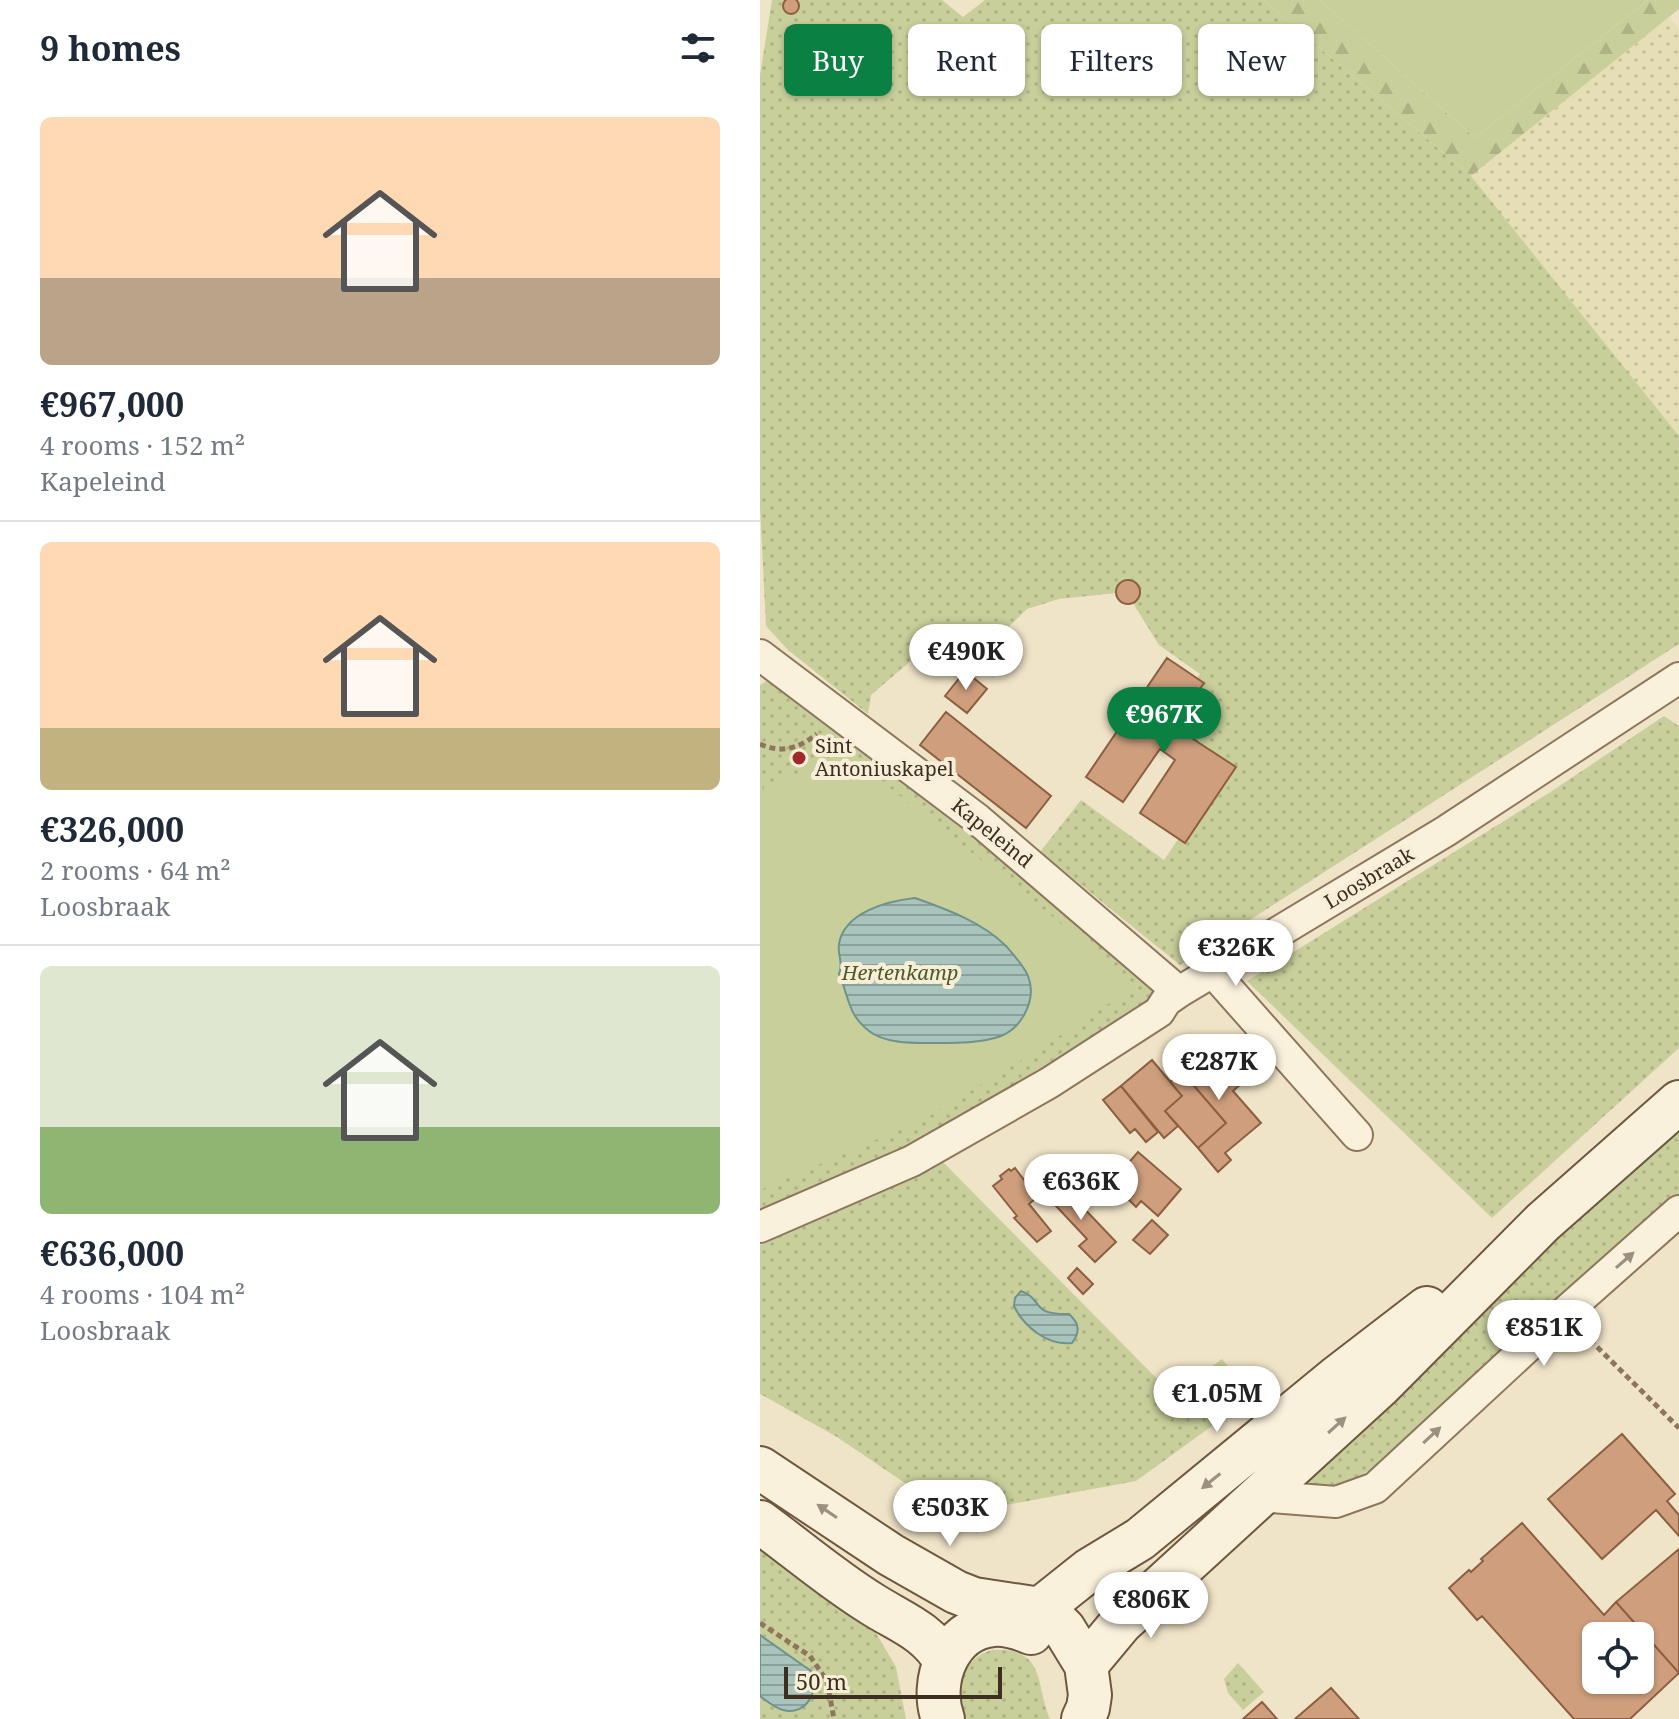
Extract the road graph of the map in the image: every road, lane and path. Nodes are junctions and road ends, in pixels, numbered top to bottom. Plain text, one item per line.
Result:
1 (760, 655) edge
2 (1679, 678) edge
3 (832, 709) junction
4 (760, 744) edge
5 (1212, 971) junction
6 (1179, 992) junction
7 (1679, 1102) edge
8 (1357, 1135) dead end
9 (1679, 1211) edge
10 (1543, 1222) junction
11 (760, 1227) edge
12 (1564, 1313) junction
13 (1679, 1428) edge
14 (760, 1468) edge
15 (1259, 1496) junction
16 (760, 1522) edge
17 (872, 1605) junction
18 (985, 1614) junction
19 (1043, 1621) junction
20 (760, 1623) edge
21 (945, 1661) junction
22 (1086, 1665) junction
23 (1085, 1716) edge
24 (834, 1719) edge
25 (919, 1719) edge
26 (943, 1719) edge

1 - 3 street, Kapeleind
2 - 5 street, Loosbraak
3 - 4 path
3 - 6 street, Kapeleind
5 - 6 street, Loosbraak
5 - 8 street
6 - 11 street, Loosbraak
7 - 10 main road
12 -> 9 street
15 -> 10 main road
10 -> 19 main road
12 - 13 path
15 -> 12 street
18 -> 14 main road
15 - 22 main road
16 - 17 main road
17 - 21 main road
17 - 25 main road
18 - 19 main road
18 - 21 main road
19 - 22 main road
19 - 23 main road
20 - 24 path
21 - 26 main road
22 - 23 main road

